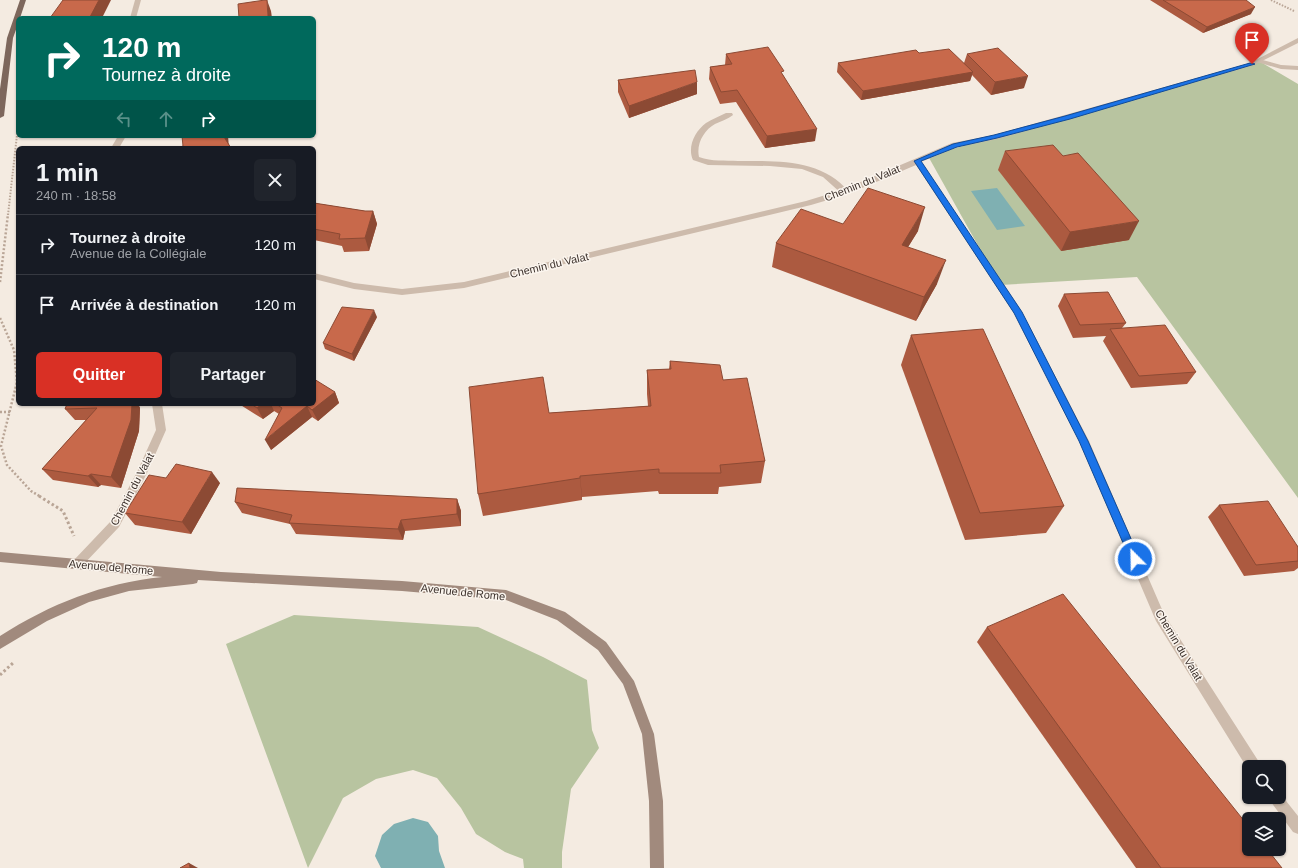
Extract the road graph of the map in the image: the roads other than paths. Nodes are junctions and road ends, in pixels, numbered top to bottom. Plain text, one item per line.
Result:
1 (22, 0) edge
2 (138, 0) edge
3 (17, 16) edge
4 (134, 16) edge
5 (16, 19) edge
6 (1298, 40) edge
7 (1259, 61) junction
8 (1298, 68) edge
9 (729, 115) dead end
10 (0, 116) edge
11 (917, 161) junction
12 (845, 192) junction
13 (316, 276) edge
14 (157, 406) edge
15 (0, 557) edge
16 (78, 563) junction
17 (221, 577) junction
18 (0, 643) edge
19 (1250, 760) edge
20 (1281, 804) edge
21 (1298, 827) edge
22 (657, 868) edge

1 - 3 main road
2 - 4 street
5 - 10 main road
6 - 7 street
7 - 8 street
7 - 11 street
9 - 12 street
11 - 12 street, Chemin du Valat
11 - 19 street, Chemin du Valat
12 - 13 street, Chemin du Valat
14 - 16 street, Chemin du Valat
15 - 16 street, Avenue de Rome
16 - 17 street, Avenue de Rome
17 - 18 street, Avenue de Rome
17 - 22 street, Avenue de Rome
20 - 21 street

